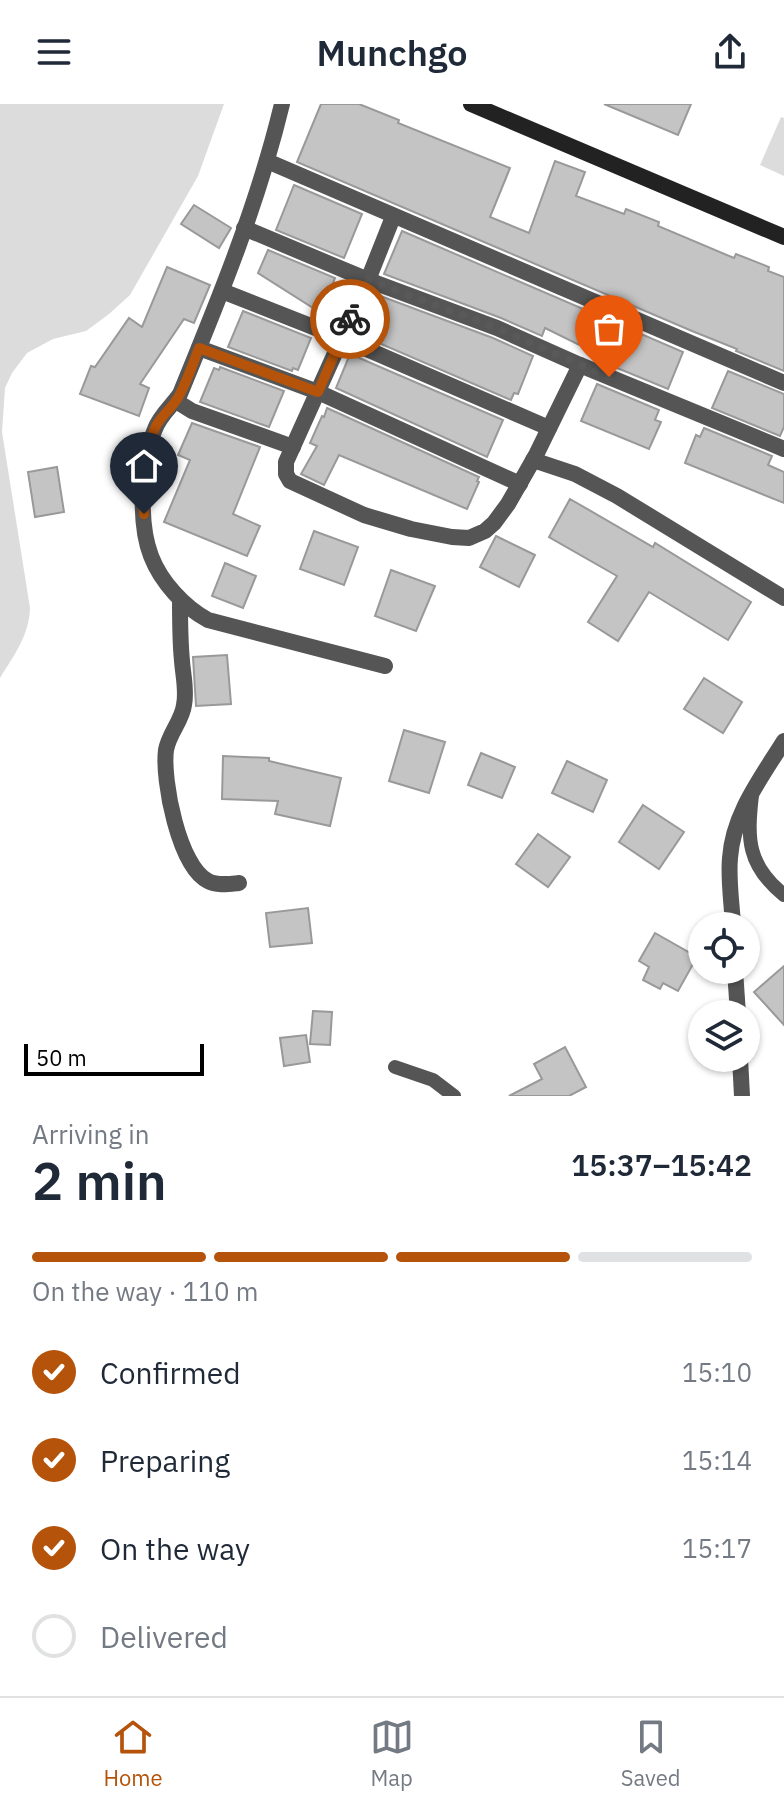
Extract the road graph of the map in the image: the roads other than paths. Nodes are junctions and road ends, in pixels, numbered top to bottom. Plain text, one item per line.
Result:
1 (282, 104) edge
2 (471, 104) edge
3 (490, 108) edge
4 (267, 161) junction
5 (393, 217) junction
6 (244, 228) junction
7 (784, 237) edge
8 (368, 280) junction
9 (222, 291) junction
10 (341, 338) junction
11 (199, 348) junction
12 (580, 365) junction
13 (784, 383) edge
14 (318, 392) junction
15 (176, 401) junction
16 (549, 428) junction
17 (293, 447) junction
18 (784, 449) edge
19 (533, 460) junction
20 (520, 484) junction
21 (784, 598) edge
22 (180, 600) junction
23 (385, 666) dead end
24 (784, 741) edge
25 (752, 792) junction
26 (239, 883) dead end
27 (784, 895) edge
28 (732, 912) edge
29 (395, 1067) dead end
30 (741, 1072) edge
31 (454, 1096) edge
32 (742, 1096) edge

1 - 4 street
2 - 3 street
3 - 7 street
4 - 5 street
4 - 6 street
5 - 8 street
5 - 13 street
6 - 8 street
6 - 9 street
8 - 10 street
8 - 12 street
9 - 10 street
9 - 11 street
10 - 14 street
10 - 16 street
11 - 14 street
11 - 15 street
12 - 16 street
12 - 18 street
14 - 17 street
14 - 20 street
15 - 17 street
15 - 22 street
16 - 19 street
17 - 20 street
19 - 20 street
19 - 21 street
22 - 23 street
22 - 26 street
24 - 25 street
25 - 27 lane
25 - 28 street
29 - 31 lane
30 - 32 street

